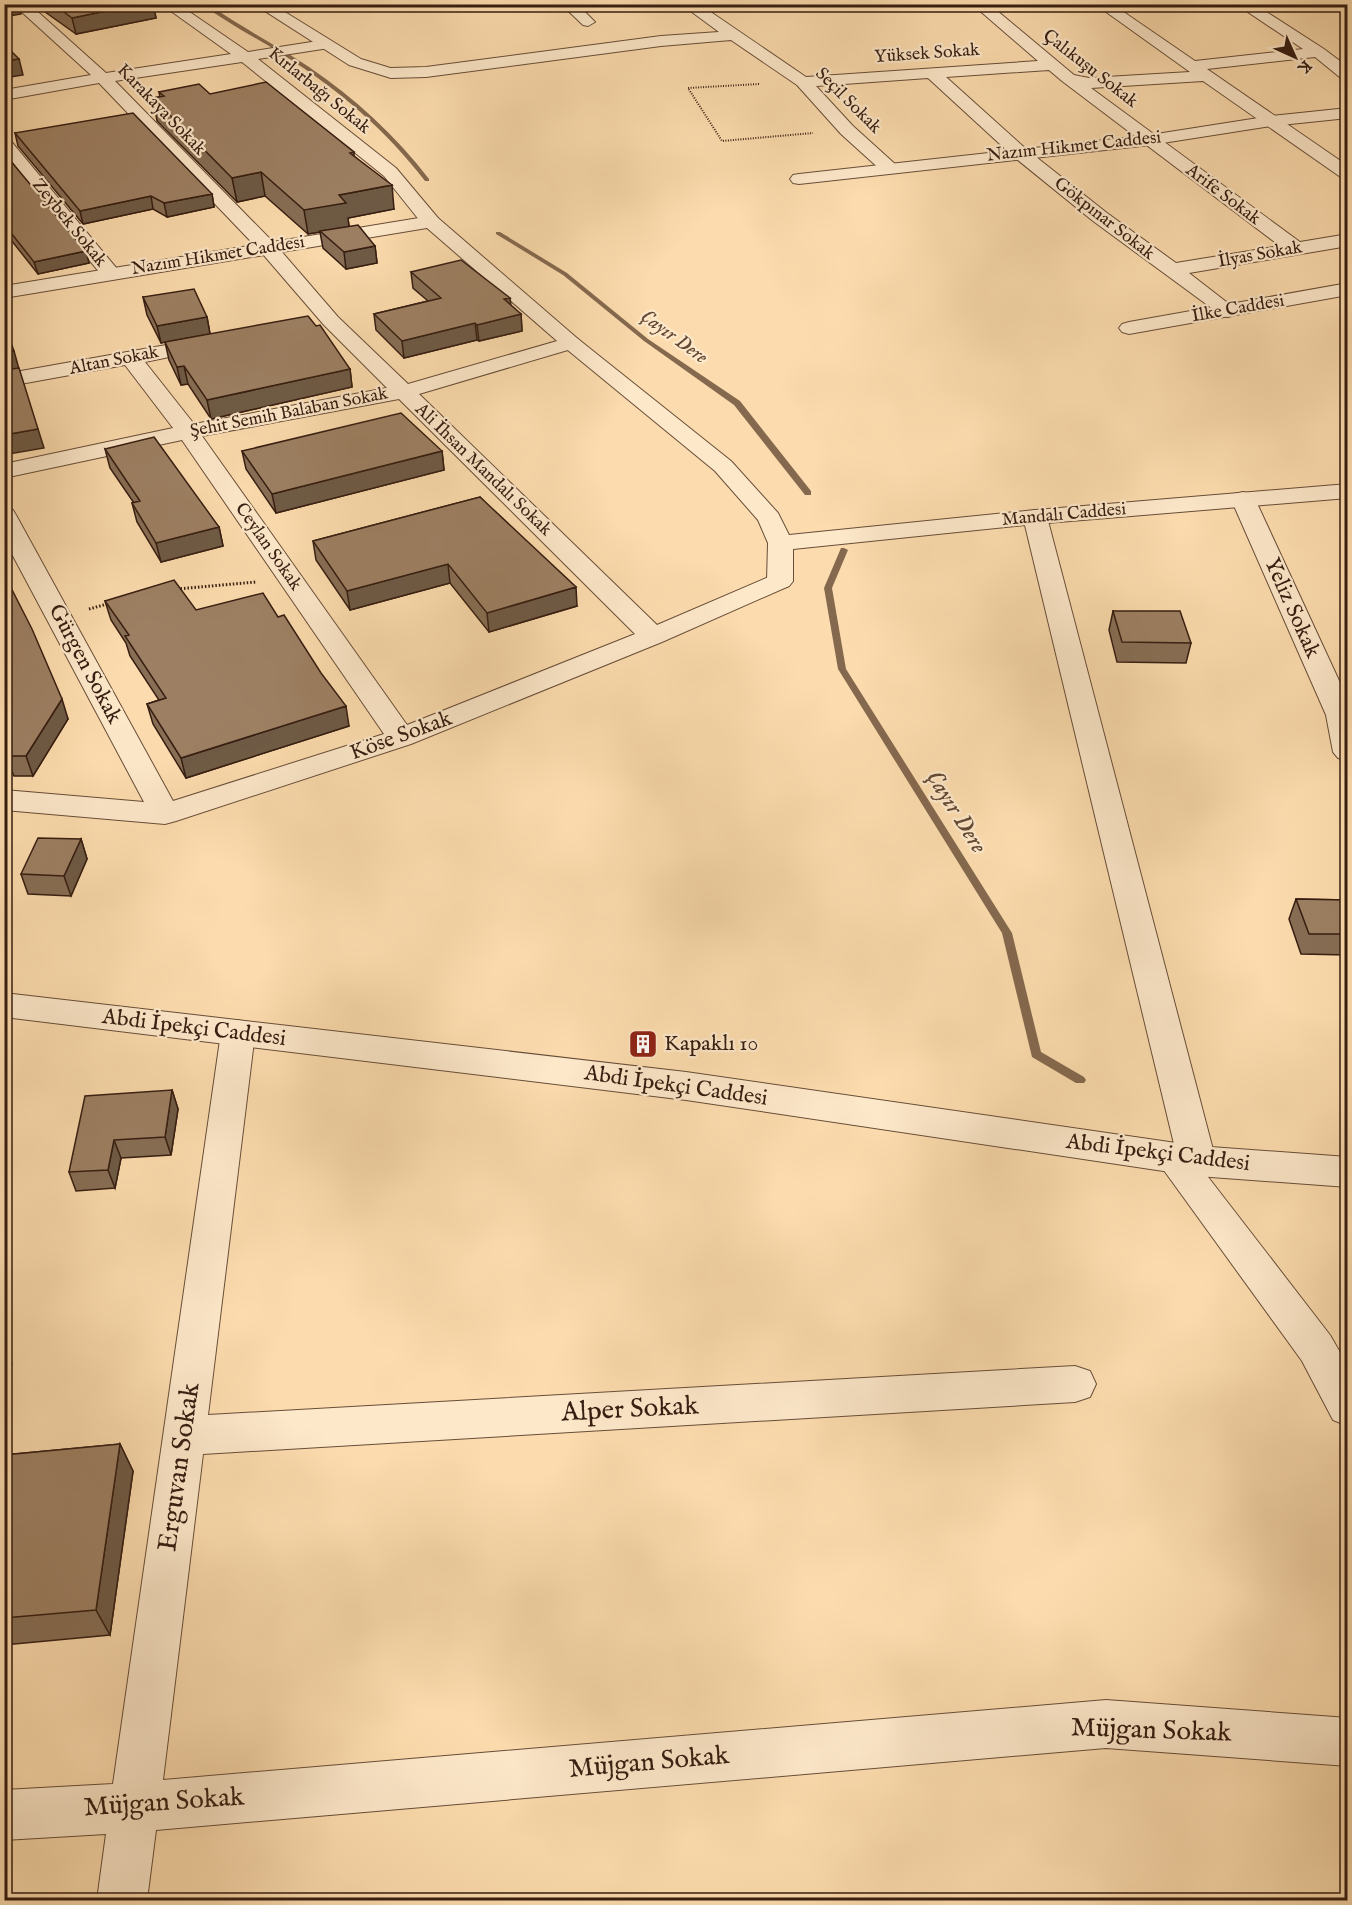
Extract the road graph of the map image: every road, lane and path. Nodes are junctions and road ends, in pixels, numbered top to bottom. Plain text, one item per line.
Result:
1 (20, 4) edge
2 (168, 4) edge
3 (289, 4) edge
4 (568, 4) edge
5 (688, 4) edge
6 (979, 4) edge
7 (1102, 4) edge
8 (1243, 4) edge
9 (263, 6) edge
10 (588, 22) dead end
11 (734, 35) junction
12 (324, 45) junction
13 (1322, 55) junction
14 (1347, 56) edge
15 (247, 58) junction
16 (1053, 65) junction
17 (1197, 71) junction
18 (932, 73) junction
19 (1347, 76) edge
20 (103, 78) junction
21 (1068, 78) junction
22 (803, 82) junction
23 (4, 95) edge
24 (1347, 113) edge
25 (1271, 121) junction
26 (847, 130) junction
27 (1150, 140) junction
28 (4, 144) edge
29 (1020, 153) junction
30 (889, 168) junction
31 (1347, 174) edge
32 (799, 179) dead end
33 (431, 222) junction
34 (1347, 240) edge
35 (268, 248) junction
36 (1296, 249) junction
37 (1172, 270) junction
38 (111, 274) junction
39 (1347, 289) edge
40 (4, 292) edge
41 (1228, 311) junction
42 (331, 321) junction
43 (307, 326) edge
44 (1129, 328) dead end
45 (237, 339) edge
46 (571, 343) junction
47 (131, 358) junction
48 (4, 381) edge
49 (403, 392) junction
50 (188, 432) junction
51 (4, 471) edge
52 (1347, 491) edge
53 (1243, 498) junction
54 (4, 515) edge
55 (1035, 517) junction
56 (781, 543) junction
57 (290, 578) junction
58 (172, 590) edge
59 (115, 602) edge
60 (59, 616) junction
61 (653, 636) junction
62 (401, 738) junction
63 (1347, 752) edge
64 (4, 800) edge
65 (165, 814) junction
66 (4, 1005) edge
67 (238, 1033) junction
68 (1185, 1160) junction
69 (1347, 1172) edge
70 (1075, 1384) dead end
71 (1347, 1407) edge
72 (184, 1436) junction
73 (1347, 1742) edge
74 (135, 1807) junction
75 (4, 1815) edge
76 (122, 1900) edge

1 - 20 street, Karakaya Sokak
2 - 15 street, Kırlarbağı Sokak
3 - 9 street
4 - 10 street
5 - 11 street, Seçil Sokak
6 - 16 street, Çalıkuşu Sokak
7 - 17 street
8 - 13 street
9 - 12 street
11 - 12 street
11 - 22 street, Seçil Sokak
12 - 15 street
13 - 14 street
13 - 17 street
13 - 19 street
15 - 20 street
15 - 33 street, Kırlarbağı Sokak
16 - 18 street, Yüksek Sokak
16 - 21 street, Çalıkuşu Sokak
17 - 21 street
17 - 25 street
18 - 22 street, Yüksek Sokak
18 - 29 street, Gökpınar Sokak
20 - 23 street
20 - 35 street, Karakaya Sokak
21 - 27 street, Çalıkuşu Sokak
22 - 26 street, Seçil Sokak
22 - 26 path
24 - 25 street, Nazım Hikmet Caddesi
25 - 27 street, Nazım Hikmet Caddesi
25 - 31 street
26 - 30 street, Seçil Sokak
27 - 29 street, Nazım Hikmet Caddesi
27 - 36 street, Arife Sokak
28 - 38 street, Zeybek Sokak
29 - 30 street, Nazım Hikmet Caddesi
29 - 37 street, Gökpınar Sokak
30 - 32 street, Nazım Hikmet Caddesi
33 - 35 street, Nazım Hikmet Caddesi
33 - 46 street, Kırlarbağı Sokak
34 - 36 street, İlyas Sokak
35 - 38 street, Nazım Hikmet Caddesi
35 - 42 street, Ali İhsan Mandalı Sokak
36 - 37 street, İlyas Sokak
37 - 41 street, Gökpınar Sokak
38 - 40 street, Nazım Hikmet Caddesi
39 - 41 street, İlke Caddesi
41 - 44 street, İlke Caddesi
42 - 43 street
42 - 49 street, Ali İhsan Mandalı Sokak
45 - 47 street, Altan Sokak
46 - 49 street, Şehit Semih Balaban Sokak
46 - 56 street, Kırlarbağı Sokak
47 - 48 street, Altan Sokak
47 - 50 street, Ceylan Sokak
49 - 50 street, Şehit Semih Balaban Sokak
49 - 61 street, Ali İhsan Mandalı Sokak
50 - 51 street, Şehit Semih Balaban Sokak
50 - 57 street, Ceylan Sokak
52 - 53 street, Mandalı Caddesi
53 - 55 street, Mandalı Caddesi
53 - 63 street, Yeliz Sokak
54 - 60 street, Gürgen Sokak
55 - 56 street, Mandalı Caddesi
55 - 68 street
56 - 61 street, Köse Sokak
57 - 58 path
57 - 62 street, Ceylan Sokak
59 - 60 path
60 - 65 street, Gürgen Sokak
61 - 62 street, Köse Sokak
62 - 65 street, Köse Sokak
64 - 65 street, Köse Sokak
66 - 67 street, Abdi İpekçi Caddesi
67 - 68 street, Abdi İpekçi Caddesi
67 - 72 street, Erguvan Sokak
68 - 69 street, Abdi İpekçi Caddesi
68 - 71 street
70 - 72 street, Alper Sokak
72 - 74 street, Erguvan Sokak
73 - 74 street, Müjgan Sokak
74 - 75 street, Müjgan Sokak
74 - 76 street, Erguvan Sokak

